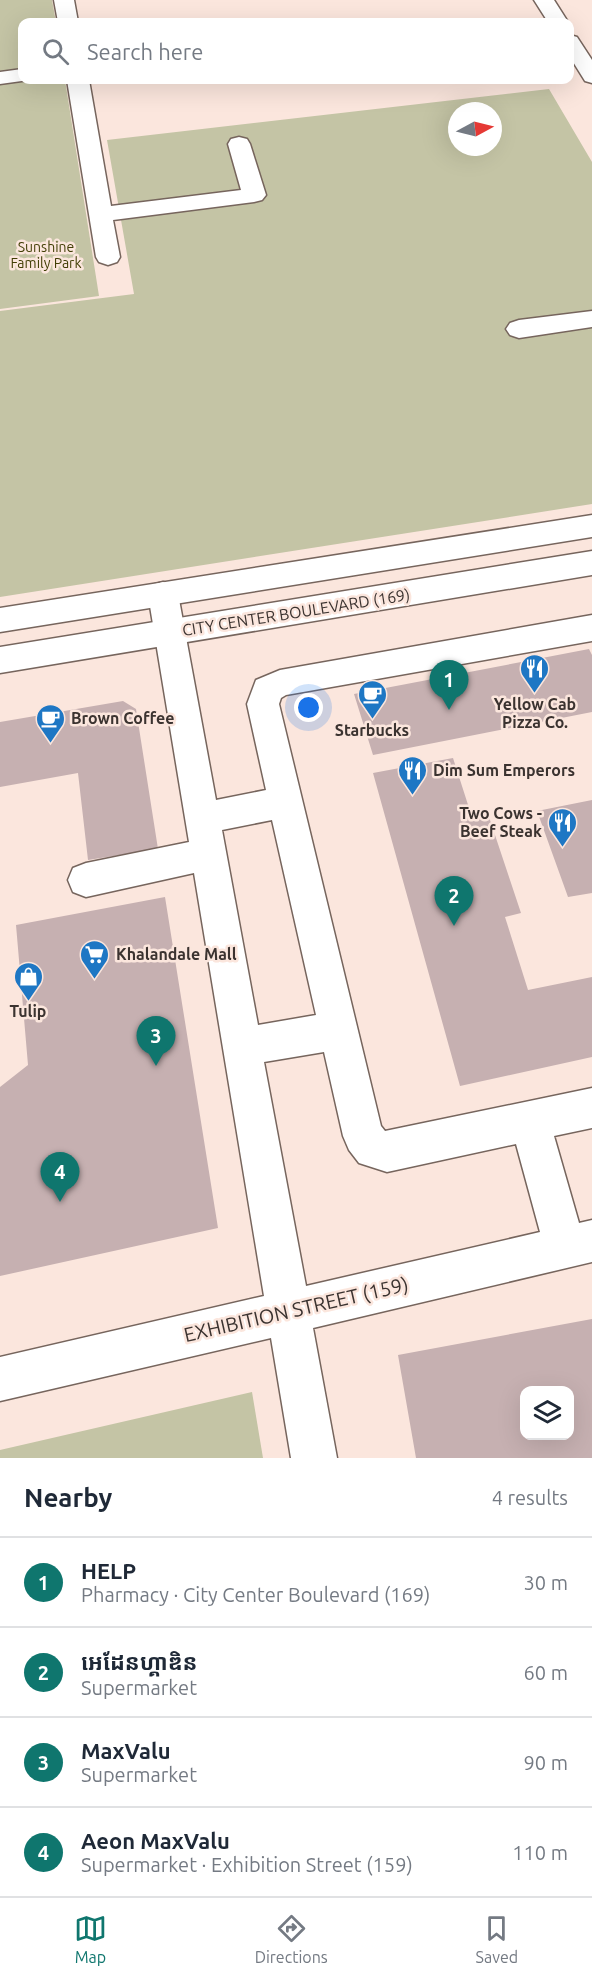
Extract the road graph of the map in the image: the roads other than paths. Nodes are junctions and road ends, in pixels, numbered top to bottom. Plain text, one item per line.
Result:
1 (64, 0) edge
2 (544, 0) edge
3 (67, 18) edge
4 (555, 18) edge
5 (574, 48) edge
6 (18, 76) edge
7 (592, 77) edge
8 (0, 78) edge
9 (79, 84) edge
10 (239, 144) dead end
11 (101, 214) junction
12 (108, 257) dead end
13 (592, 319) edge
14 (519, 329) dead end
15 (592, 526) edge
16 (592, 563) edge
17 (163, 594) junction
18 (0, 620) edge
19 (592, 628) edge
20 (170, 632) junction
21 (0, 660) edge
22 (285, 802) junction
23 (206, 836) junction
24 (86, 880) dead end
25 (338, 1030) junction
26 (242, 1047) junction
27 (592, 1108) edge
28 (530, 1121) junction
29 (578, 1244) edge
30 (289, 1311) junction
31 (0, 1379) edge
32 (314, 1458) edge

1 - 3 street
2 - 4 street
5 - 7 street
6 - 8 street
9 - 11 street
10 - 11 street
11 - 12 street
13 - 14 street
15 - 17 street
16 - 20 street, CITY CENTER BOULEVARD (169)
17 - 18 street
17 - 20 street
19 - 22 street
20 - 21 street, CITY CENTER BOULEVARD (169)
20 - 23 street
22 - 23 street
22 - 25 street
23 - 24 street
23 - 26 street
25 - 26 street
25 - 28 street
26 - 30 street
27 - 28 street
28 - 29 street
29 - 30 street, EXHIBITION STREET (159)
30 - 31 street, EXHIBITION STREET (159)
30 - 32 street

